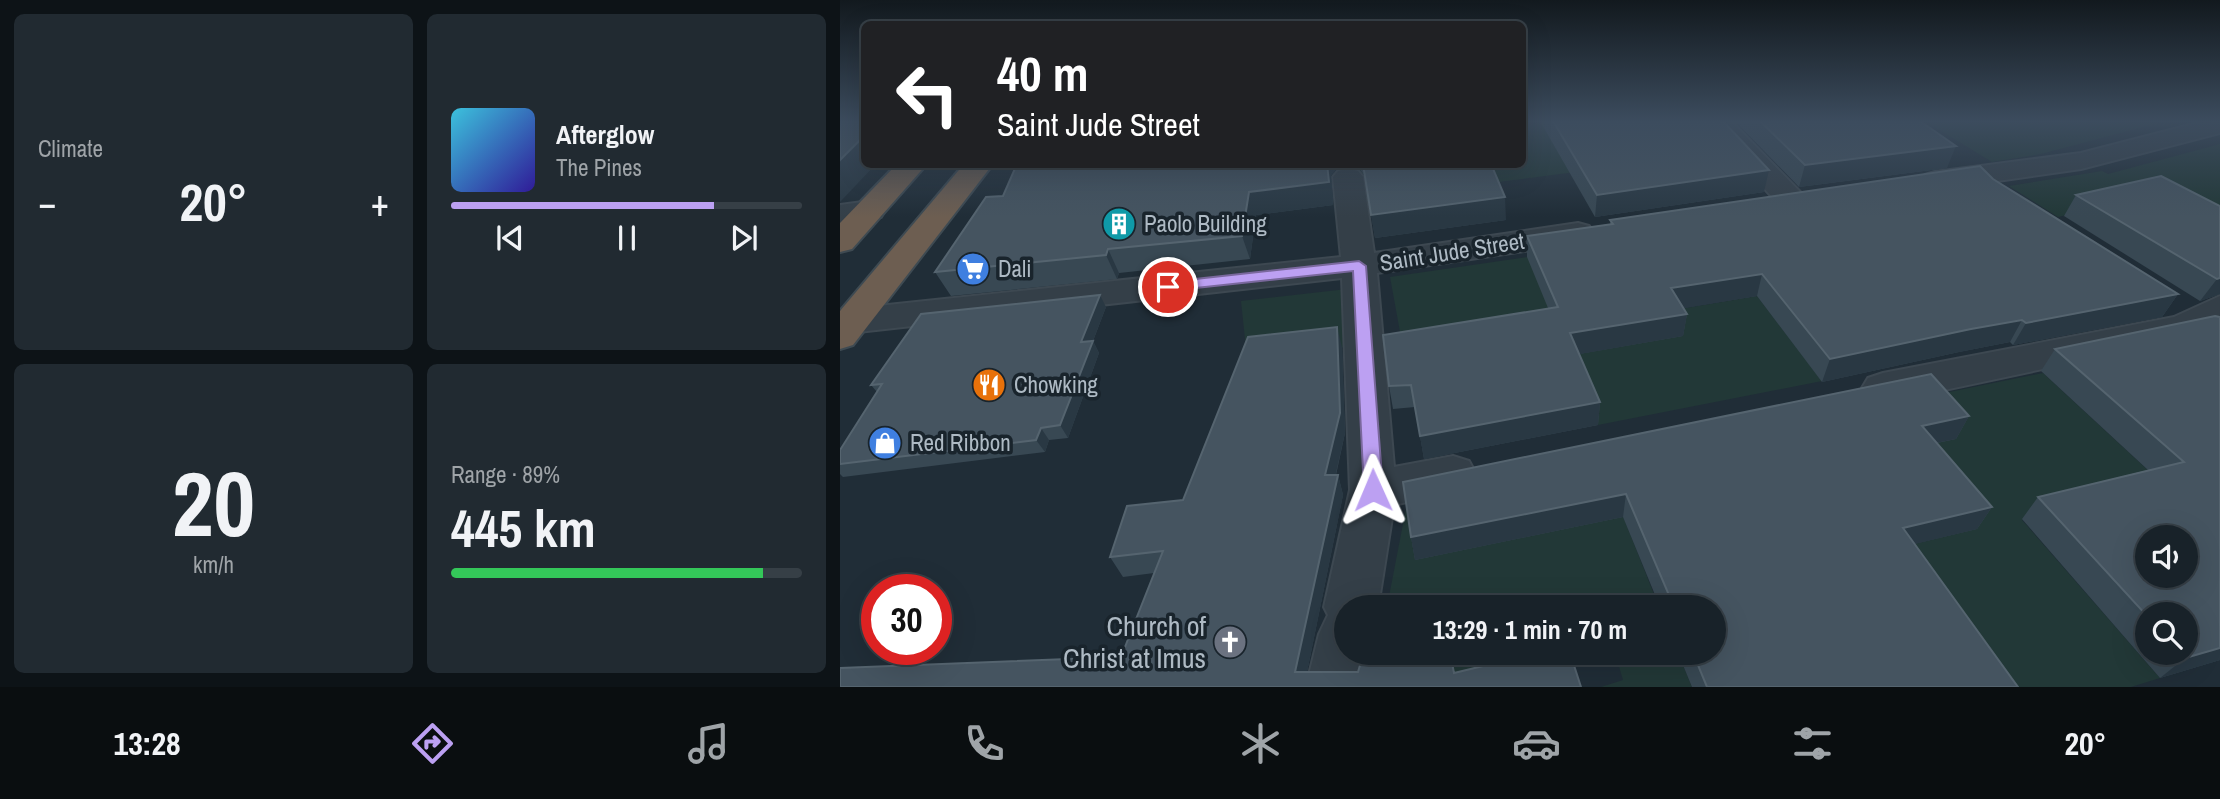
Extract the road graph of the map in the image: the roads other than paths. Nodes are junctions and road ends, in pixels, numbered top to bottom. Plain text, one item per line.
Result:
1 (1753, 153) edge
2 (2112, 153) edge
3 (1952, 154) edge
4 (908, 168) edge
5 (976, 168) edge
6 (1979, 175) junction
7 (1348, 177) dead end
8 (1910, 184) edge
9 (2007, 198) edge
10 (1756, 205) edge
11 (855, 212) edge
12 (1606, 228) edge
13 (840, 242) edge
14 (1359, 266) junction
15 (2200, 314) edge
16 (844, 326) edge
17 (1846, 395) edge
18 (1495, 466) edge
19 (1373, 490) junction
20 (1353, 595) edge
21 (1340, 665) edge
22 (1335, 687) edge

1 - 10 street
2 - 6 street
3 - 6 street
4 - 11 highway
5 - 16 highway
6 - 8 street
6 - 9 street
7 - 14 street
11 - 13 highway
12 - 14 street, Saint Jude Street
14 - 16 street, Saint Jude Street
14 - 19 street
15 - 17 street
18 - 19 street
19 - 20 street
21 - 22 street

